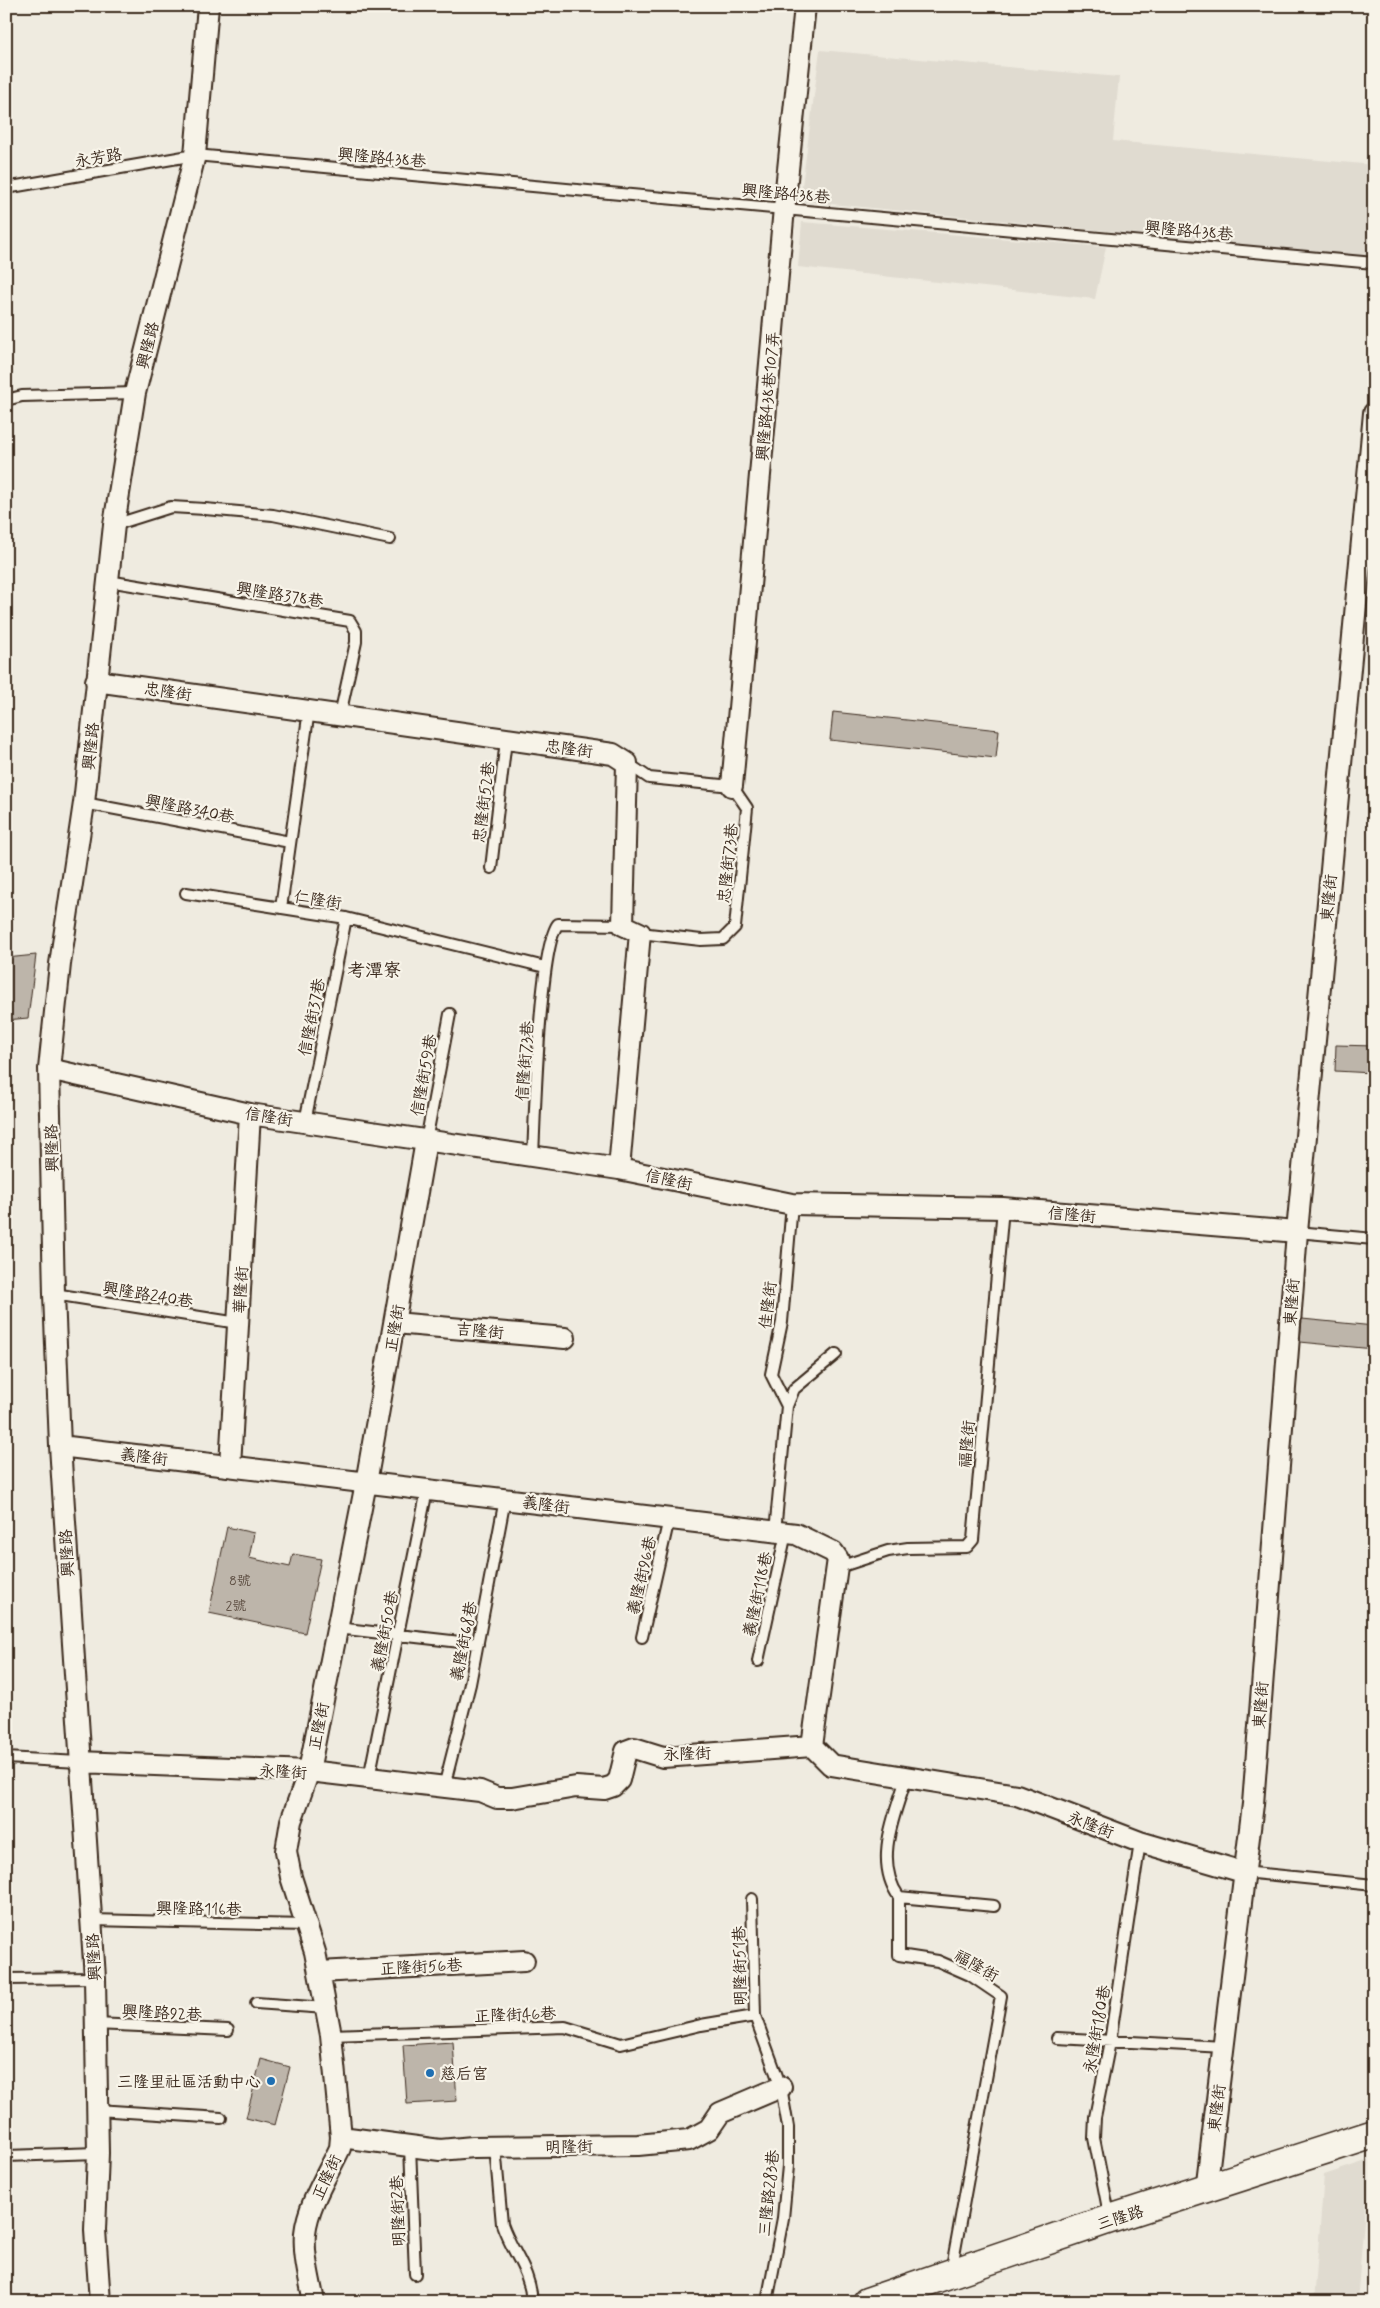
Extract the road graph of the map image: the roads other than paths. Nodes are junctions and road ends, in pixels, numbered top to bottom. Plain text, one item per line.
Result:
1 (208, 6) edge
2 (806, 6) edge
3 (195, 155) junction
4 (6, 188) edge
5 (784, 208) junction
6 (1374, 262) edge
7 (135, 393) junction
8 (6, 400) edge
9 (1374, 413) edge
10 (114, 525) junction
11 (390, 539) dead end
12 (108, 581) junction
13 (96, 682) junction
14 (308, 710) junction
15 (340, 715) junction
16 (506, 740) junction
17 (627, 763) junction
18 (732, 786) junction
19 (84, 803) junction
20 (290, 842) junction
21 (491, 868) dead end
22 (186, 892) dead end
23 (281, 908) junction
24 (346, 918) junction
25 (631, 929) junction
26 (546, 967) junction
27 (450, 1014) dead end
28 (49, 1069) junction
29 (250, 1114) junction
30 (306, 1122) junction
31 (426, 1141) junction
32 (533, 1156) junction
33 (619, 1169) junction
34 (792, 1204) junction
35 (1003, 1208) junction
36 (1297, 1232) junction
37 (1374, 1239) edge
38 (54, 1294) junction
39 (238, 1323) junction
40 (395, 1323) junction
41 (566, 1338) dead end
42 (836, 1354) dead end
43 (787, 1406) junction
44 (60, 1446) junction
45 (230, 1466) junction
46 (366, 1483) junction
47 (428, 1490) junction
48 (505, 1499) junction
49 (668, 1519) junction
50 (780, 1532) junction
51 (836, 1568) junction
52 (337, 1628) junction
53 (398, 1635) junction
54 (642, 1637) dead end
55 (478, 1644) junction
56 (758, 1661) dead end
57 (812, 1746) junction
58 (6, 1758) edge
59 (79, 1762) junction
60 (309, 1771) junction
61 (907, 1776) junction
62 (369, 1778) junction
63 (444, 1787) junction
64 (1140, 1842) junction
65 (1243, 1872) junction
66 (1374, 1886) edge
67 (899, 1897) junction
68 (752, 1899) dead end
69 (994, 1906) dead end
70 (91, 1920) junction
71 (306, 1925) junction
72 (524, 1961) dead end
73 (319, 1972) junction
74 (6, 1978) edge
75 (94, 1978) junction
76 (256, 2003) dead end
77 (326, 2008) junction
78 (755, 2016) junction
79 (95, 2024) junction
80 (228, 2030) dead end
81 (331, 2035) junction
82 (1057, 2038) dead end
83 (1110, 2042) junction
84 (1224, 2047) junction
85 (781, 2087) junction
86 (97, 2110) junction
87 (222, 2118) dead end
88 (1374, 2134) edge
89 (341, 2137) junction
90 (410, 2146) junction
91 (495, 2147) junction
92 (98, 2153) junction
93 (6, 2156) edge
94 (1206, 2190) junction
95 (1110, 2219) junction
96 (415, 2274) dead end
97 (950, 2274) junction
98 (894, 2297) edge
99 (100, 2302) edge
100 (314, 2302) edge
101 (532, 2302) edge
102 (768, 2302) edge
103 (867, 2302) edge

1 - 3 street, 興隆路
2 - 5 street, 興隆路438巷107弄
3 - 4 lane, 永芳路
3 - 5 lane, 興隆路438巷
3 - 7 street, 興隆路
5 - 6 lane, 興隆路438巷
5 - 18 street, 興隆路438巷107弄
7 - 8 lane
7 - 10 street, 興隆路
9 - 36 street, 東隆街
10 - 11 lane
10 - 12 street, 興隆路
12 - 13 street, 興隆路
12 - 15 lane, 興隆路378巷
13 - 14 street, 忠隆街
13 - 19 street, 興隆路
14 - 15 street, 忠隆街
14 - 20 lane, 仁隆街
15 - 16 street, 忠隆街
16 - 17 street, 忠隆街
16 - 21 lane, 忠隆街52巷
17 - 18 lane
17 - 25 street
18 - 25 lane, 忠隆街73巷
19 - 20 lane, 興隆路340巷
19 - 28 street, 興隆路
20 - 23 lane, 仁隆街
22 - 23 lane
23 - 24 lane, 仁隆街
24 - 26 lane, 仁隆街
24 - 30 lane, 信隆街37巷
25 - 26 lane, 忠隆街73巷
25 - 33 street
26 - 32 lane, 信隆街73巷
27 - 31 lane, 信隆街59巷
28 - 29 street, 信隆街
28 - 38 street, 興隆路
29 - 30 street, 信隆街
29 - 39 street, 華隆街
30 - 31 street, 信隆街
31 - 32 street, 信隆街
31 - 40 street, 正隆街
32 - 33 street, 信隆街
33 - 34 street, 信隆街
34 - 35 street, 信隆街
34 - 43 lane, 佳隆街
35 - 36 street, 信隆街
35 - 51 lane, 福隆街
36 - 37 lane
36 - 65 street, 東隆街
38 - 39 lane, 興隆路240巷
38 - 44 street, 興隆路
39 - 45 street, 華隆街
40 - 41 street, 吉隆街
40 - 46 street, 正隆街
42 - 43 lane
43 - 50 lane
44 - 45 street, 義隆街
44 - 59 street, 興隆路
45 - 46 street, 義隆街
46 - 47 street, 義隆街
46 - 52 street, 正隆街
47 - 48 street, 義隆街
47 - 53 lane, 義隆街50巷
48 - 49 street, 義隆街
48 - 55 lane, 義隆街68巷
49 - 50 street, 義隆街
49 - 54 lane, 義隆街96巷
50 - 51 street, 義隆街
50 - 56 lane, 義隆街118巷
51 - 57 street
52 - 53 lane
52 - 60 street, 正隆街
53 - 55 lane
53 - 62 lane, 義隆街50巷
55 - 63 lane, 義隆街68巷
57 - 61 street, 永隆街
57 - 63 street, 永隆街
58 - 59 lane
59 - 60 street, 永隆街
59 - 70 street, 興隆路
60 - 62 street, 永隆街
60 - 71 street, 正隆街
61 - 64 street, 永隆街
61 - 67 lane, 福隆街
62 - 63 street, 永隆街
64 - 65 street, 永隆街
64 - 83 lane, 永隆街180巷
65 - 66 lane
65 - 84 street, 東隆街
67 - 69 lane
67 - 97 lane, 福隆街
68 - 78 lane, 明隆街51巷
70 - 71 lane, 興隆路116巷
70 - 75 street, 興隆路
71 - 73 street, 正隆街
72 - 73 street, 正隆街56巷
73 - 77 street, 正隆街
74 - 75 lane
75 - 79 street, 興隆路
76 - 77 lane
77 - 81 street, 正隆街
78 - 81 lane, 正隆街46巷
78 - 85 lane, 明隆街51巷
79 - 80 lane, 興隆路92巷
79 - 86 street, 興隆路
81 - 89 street, 正隆街
82 - 83 lane
83 - 84 lane
83 - 95 lane, 永隆街180巷
84 - 94 street, 東隆街
85 - 91 street, 明隆街
85 - 102 lane, 三隆路283巷
86 - 87 lane
86 - 92 street, 興隆路
88 - 94 street, 三隆路
89 - 90 street, 明隆街
89 - 100 street, 正隆街
90 - 91 street, 明隆街
90 - 96 lane, 明隆街2巷
91 - 101 lane
92 - 93 lane
92 - 99 street, 興隆路
94 - 95 street, 三隆路
95 - 97 street, 三隆路
97 - 98 street, 三隆路
98 - 103 street, 三隆路

